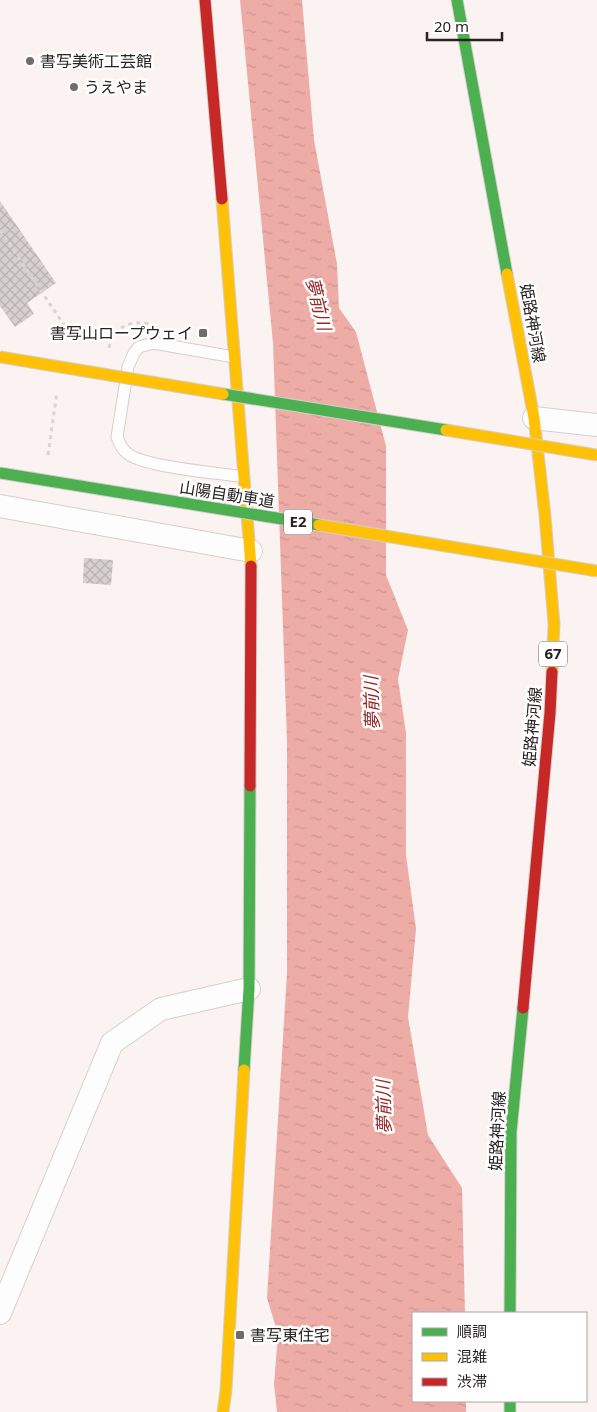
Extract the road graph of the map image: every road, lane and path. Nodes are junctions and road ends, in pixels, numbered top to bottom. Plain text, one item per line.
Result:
1 (205, 0) edge
2 (457, 0) edge
3 (154, 325) dead end
4 (108, 352) dead end
5 (0, 357) edge
6 (235, 357) junction
7 (534, 418) junction
8 (597, 426) edge
9 (597, 455) edge
10 (0, 473) edge
11 (244, 477) junction
12 (0, 506) edge
13 (250, 551) junction
14 (597, 571) edge
15 (249, 989) junction
16 (510, 1312) edge
17 (0, 1313) edge
18 (223, 1412) edge

1 - 6 main road
2 - 7 main road, 姫路神河線 / 67
3 - 4 path
5 - 9 main road, bridge
6 - 11 main road
6 - 11 lane
7 - 8 street
7 - 16 main road, 姫路神河線 / 67
10 - 14 main road, 山陽自動車道 / E2, bridge
11 - 13 main road
12 - 13 street
13 - 15 main road
15 - 17 street
15 - 18 main road

